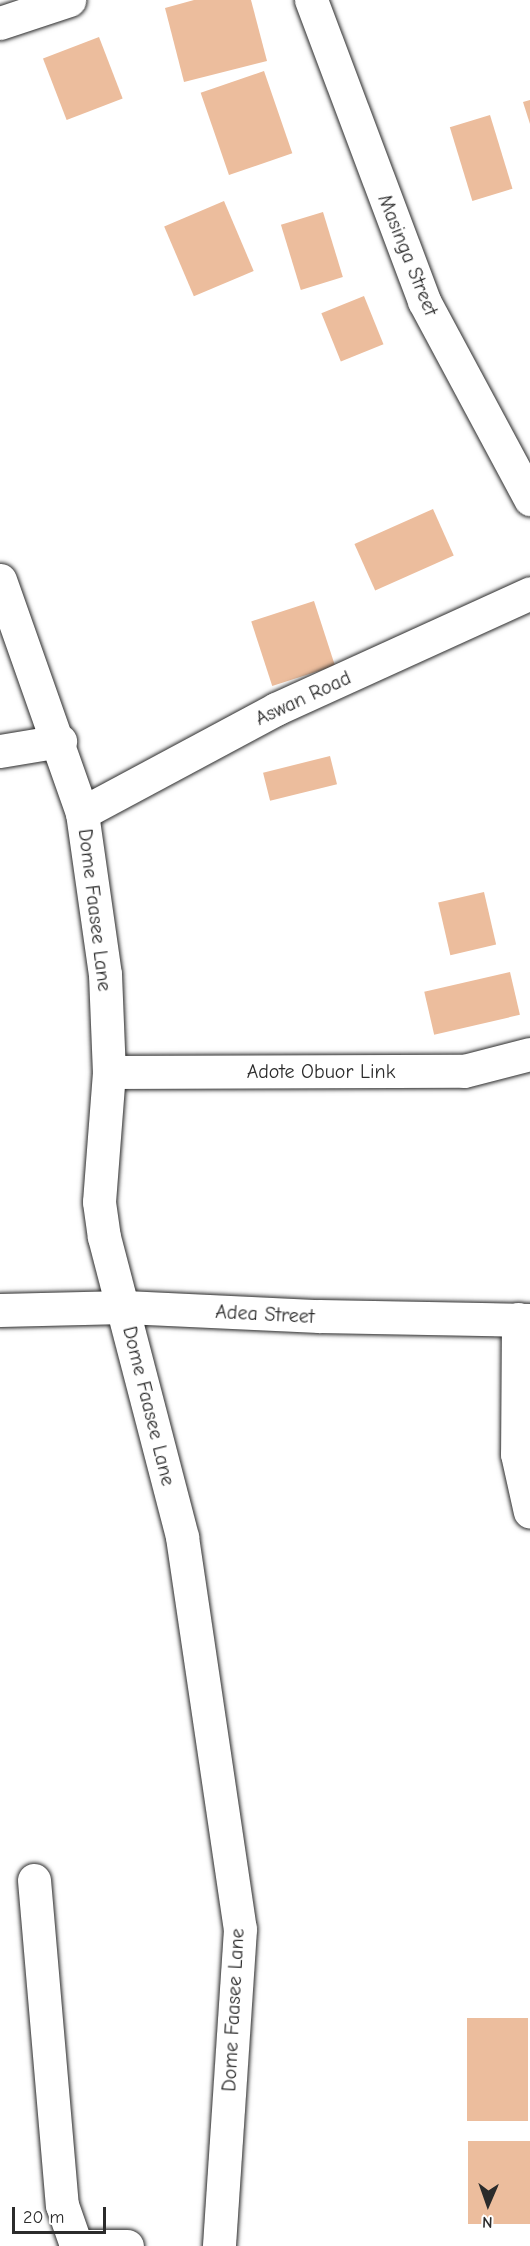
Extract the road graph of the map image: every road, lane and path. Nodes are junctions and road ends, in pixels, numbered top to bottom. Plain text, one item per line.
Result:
1 (69, 0) edge
2 (311, 0) edge
3 (0, 23) edge
4 (530, 499) edge
5 (0, 580) edge
6 (530, 593) edge
7 (60, 741) junction
8 (0, 751) edge
9 (82, 813) junction
10 (530, 1054) edge
11 (109, 1072) junction
12 (124, 1307) junction
13 (0, 1310) edge
14 (524, 1319) edge
15 (530, 1512) edge
16 (34, 1880) dead end
17 (76, 2245) edge
18 (127, 2246) edge
19 (219, 2246) edge

1 - 3 street
2 - 4 street, Masinga Street
5 - 7 street, Dome Faasee Lane
6 - 9 street, Aswan Road
7 - 8 street
7 - 9 street, Dome Faasee Lane
9 - 11 street, Dome Faasee Lane
10 - 11 street, Adote Obuor Link
11 - 12 street, Dome Faasee Lane
12 - 13 street, Adea Street
12 - 14 street, Adea Street
12 - 19 street, Dome Faasee Lane
14 - 15 street
16 - 17 street
17 - 18 street

